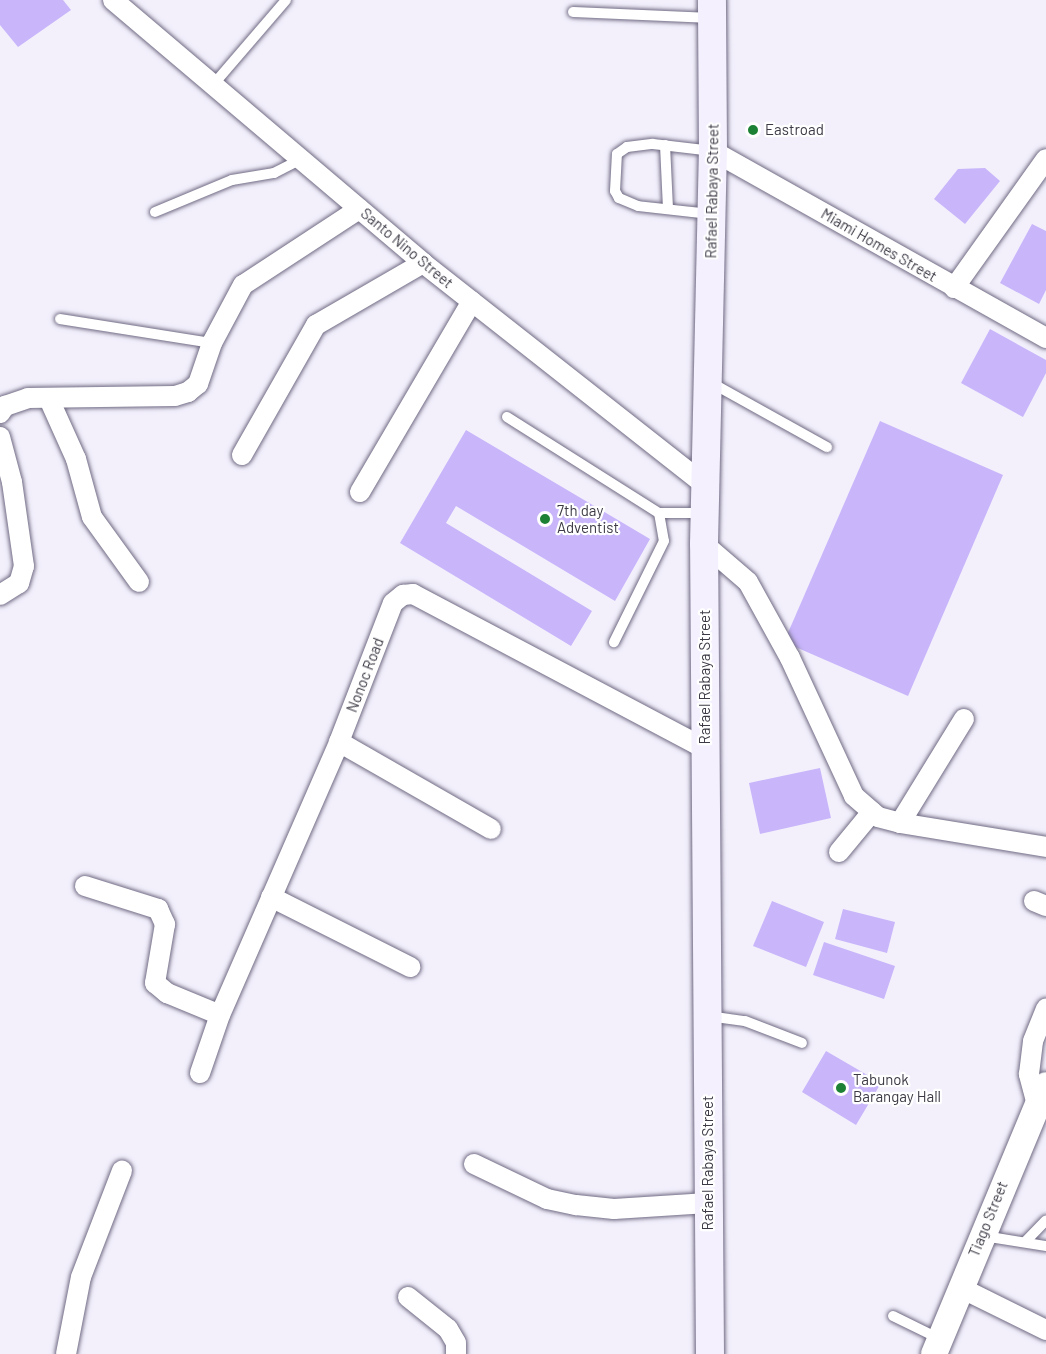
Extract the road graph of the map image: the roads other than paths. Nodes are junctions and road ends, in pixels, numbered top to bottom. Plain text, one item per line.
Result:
1 (113, 0) edge
2 (286, 0) edge
3 (712, 9) edge
4 (573, 12) dead end
5 (213, 85) junction
6 (665, 145) junction
7 (713, 151) junction
8 (301, 159) junction
9 (1046, 159) edge
10 (359, 209) junction
11 (668, 209) junction
12 (155, 212) dead end
13 (712, 215) junction
14 (423, 263) junction
15 (954, 288) junction
16 (472, 301) junction
17 (60, 319) dead end
18 (1046, 338) edge
19 (212, 343) junction
20 (710, 382) junction
21 (49, 399) junction
22 (2, 409) edge
23 (507, 417) dead end
24 (0, 437) edge
25 (827, 447) dead end
26 (242, 455) dead end
27 (360, 492) dead end
28 (707, 500) junction
29 (659, 513) junction
30 (704, 544) junction
31 (139, 582) dead end
32 (0, 595) edge
33 (614, 642) dead end
34 (964, 719) dead end
35 (339, 742) junction
36 (706, 749) junction
37 (872, 812) junction
38 (900, 823) junction
39 (491, 829) dead end
40 (1046, 847) edge
41 (839, 852) dead end
42 (85, 886) dead end
43 (271, 897) junction
44 (410, 967) dead end
45 (1046, 1008) edge
46 (220, 1014) junction
47 (708, 1016) junction
48 (802, 1042) dead end
49 (200, 1073) dead end
50 (1041, 1093) edge
51 (474, 1164) dead end
52 (122, 1171) dead end
53 (708, 1203) junction
54 (1046, 1220) edge
55 (984, 1229) junction
56 (1025, 1242) junction
57 (1046, 1246) edge
58 (961, 1288) junction
59 (408, 1297) dead end
60 (893, 1316) dead end
61 (1046, 1330) edge
62 (937, 1347) edge
63 (66, 1354) edge
64 (456, 1354) edge
65 (710, 1354) edge

1 - 5 street, Santo Nino Street
2 - 5 lane
3 - 4 lane
3 - 7 main road, Rafael Rabaya Street
5 - 8 street, Santo Nino Street
6 - 7 lane
6 - 11 lane
6 - 11 lane
7 - 13 main road, Rafael Rabaya Street
7 - 15 street, Miami Homes Street
8 - 10 street, Santo Nino Street
8 - 12 lane
9 - 15 street
10 - 14 street, Santo Nino Street
10 - 19 street
11 - 13 lane
13 - 20 main road, Rafael Rabaya Street
14 - 16 street, Santo Nino Street
14 - 26 street
15 - 18 street, Miami Homes Street
16 - 27 street
16 - 28 street, Santo Nino Street
17 - 19 lane
19 - 21 street
20 - 25 lane
20 - 28 main road, Rafael Rabaya Street
21 - 22 street
21 - 31 street
23 - 29 lane
24 - 32 street
28 - 29 lane
28 - 30 main road, Rafael Rabaya Street
29 - 33 lane
30 - 36 main road, Rafael Rabaya Street
30 - 37 street
34 - 38 street
35 - 36 street, Nonoc Road
35 - 39 street
35 - 43 street, Nonoc Road
36 - 47 main road, Rafael Rabaya Street
37 - 38 street
37 - 41 street
38 - 40 street
42 - 46 street
43 - 44 street
43 - 46 street, Nonoc Road
45 - 50 street
46 - 49 street, Nonoc Road
47 - 48 lane
47 - 53 main road, Rafael Rabaya Street
50 - 55 street, Tiago Street
51 - 53 street
52 - 63 street
53 - 65 main road, Rafael Rabaya Street
54 - 56 lane
55 - 56 lane
55 - 58 street, Tiago Street
56 - 57 lane
58 - 61 street
58 - 62 street, Tiago Street
59 - 64 street
60 - 62 lane

